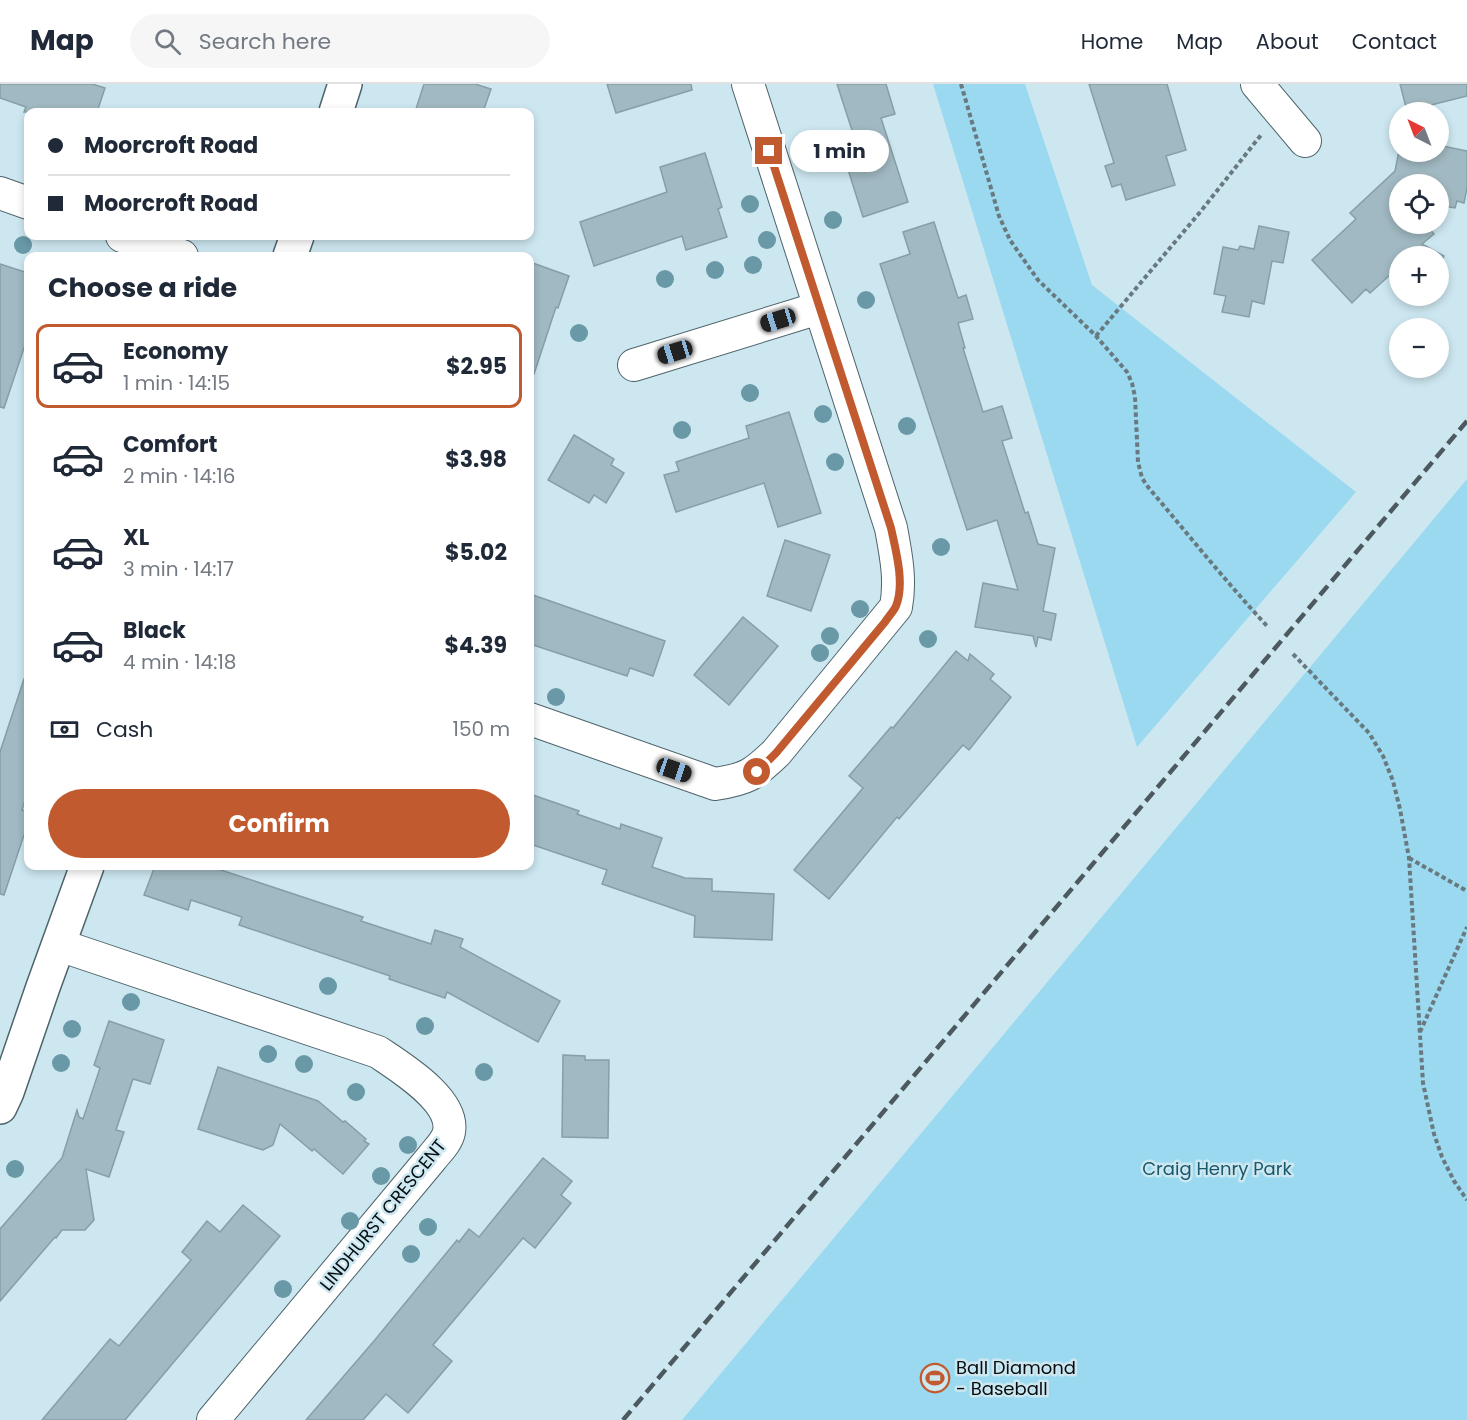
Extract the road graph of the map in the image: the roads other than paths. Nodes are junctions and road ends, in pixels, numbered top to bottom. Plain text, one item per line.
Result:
1 (345, 84) edge
2 (748, 84) edge
3 (1257, 84) edge
4 (337, 108) edge
5 (1305, 141) dead end
6 (0, 193) edge
7 (24, 202) edge
8 (134, 240) edge
9 (170, 252) edge
10 (819, 308) junction
11 (634, 365) dead end
12 (534, 720) edge
13 (86, 870) edge
14 (58, 945) junction
15 (0, 1107) edge
16 (213, 1420) edge

1 - 4 street
2 - 10 street
3 - 5 street
6 - 7 street
8 - 9 street
10 - 11 street
10 - 12 street
13 - 14 street
14 - 15 street
14 - 16 street, LINDHURST CRESCENT

